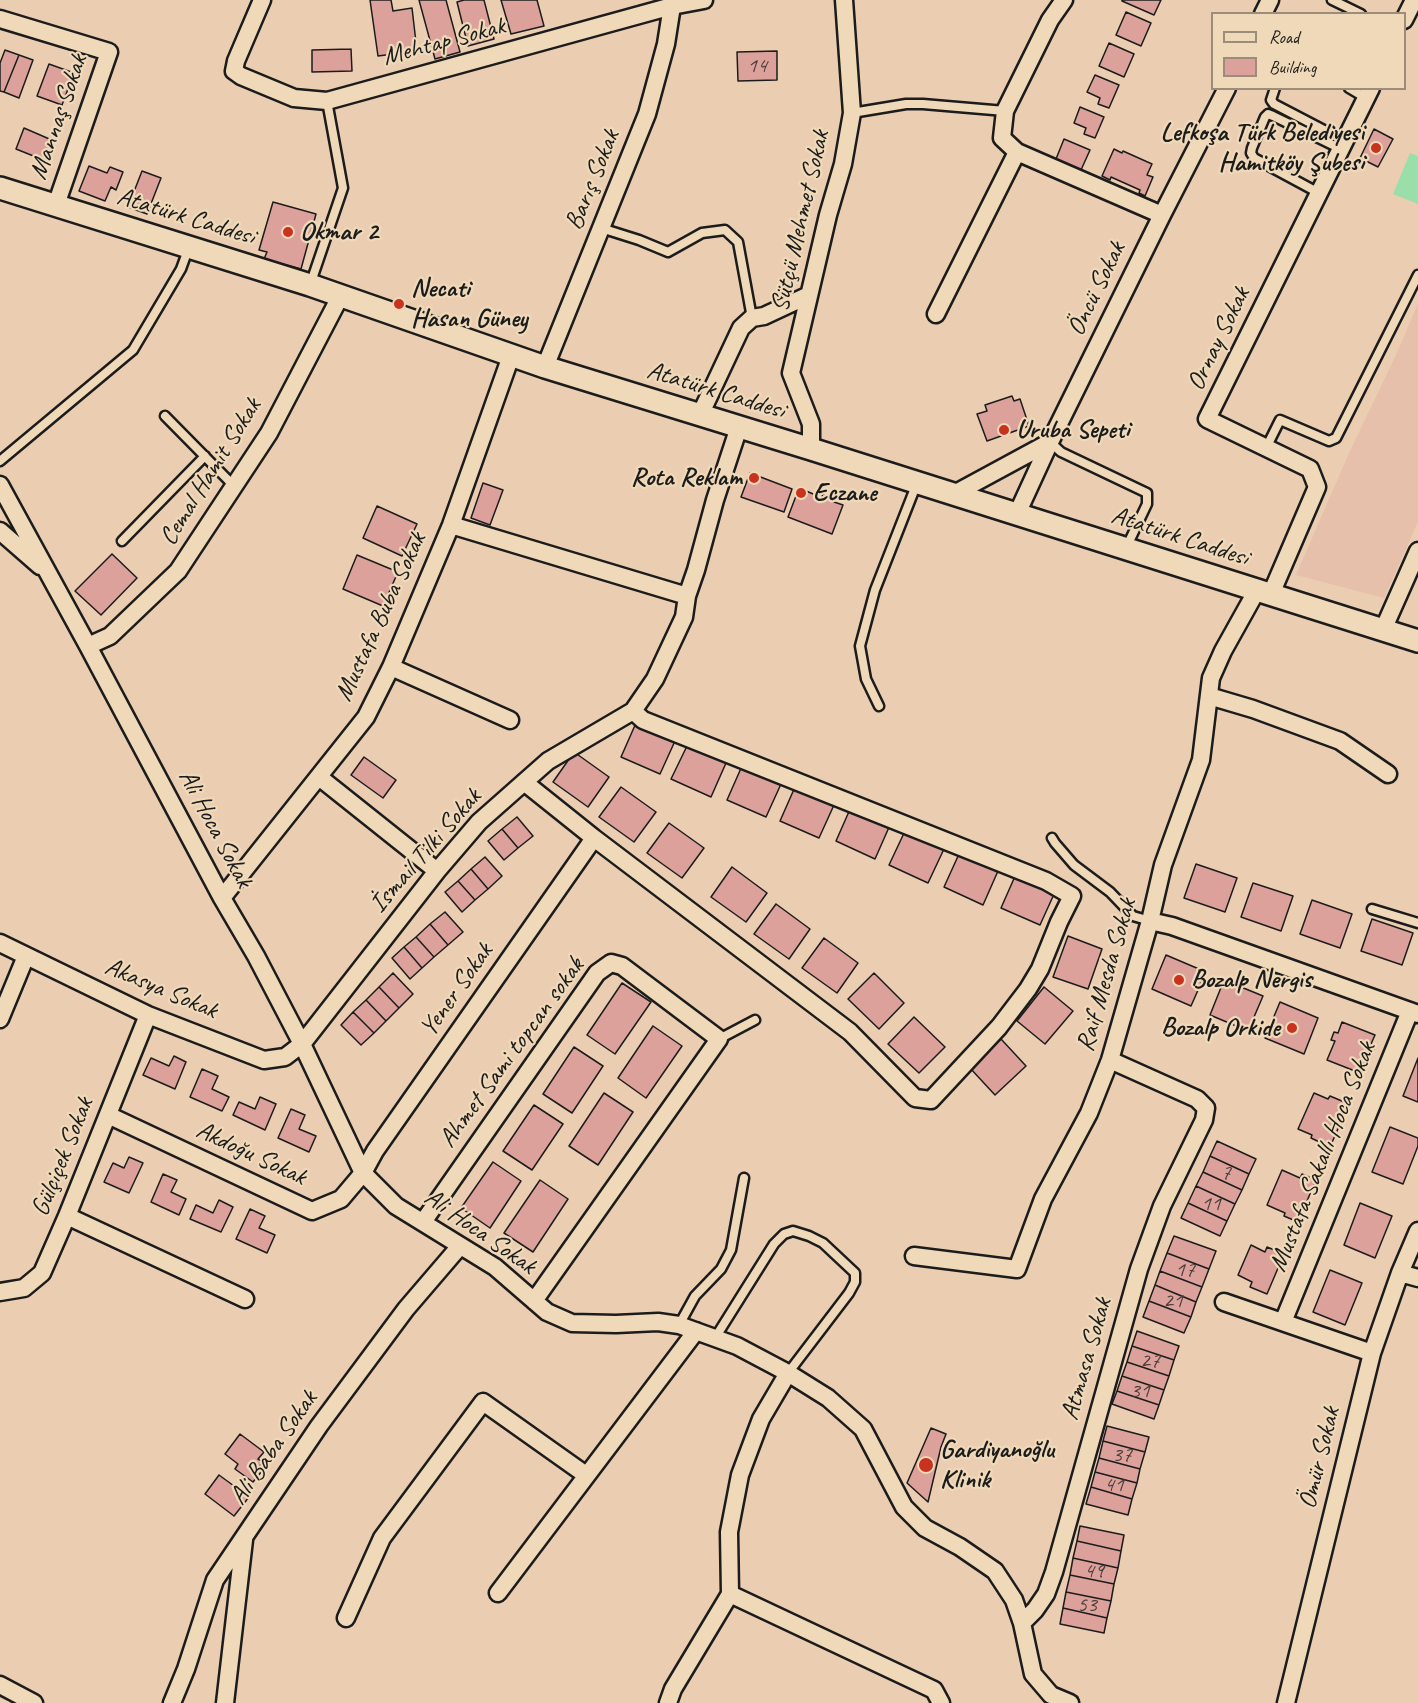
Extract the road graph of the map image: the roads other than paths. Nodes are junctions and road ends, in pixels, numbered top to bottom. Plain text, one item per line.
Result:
1 (262, 0) edge
2 (704, 0) edge
3 (843, 0) edge
4 (1064, 0) edge
5 (1332, 0) edge
6 (1414, 0) edge
7 (672, 6) junction
8 (1357, 12) edge
9 (1406, 16) edge
10 (0, 19) edge
11 (1226, 90) edge
12 (1274, 90) edge
13 (1368, 93) edge
14 (327, 101) junction
15 (1005, 111) junction
16 (852, 112) junction
17 (1343, 145) junction
18 (1017, 152) junction
19 (0, 188) edge
20 (1319, 193) junction
21 (56, 205) junction
22 (1162, 215) junction
23 (601, 228) junction
24 (189, 246) junction
25 (1418, 275) edge
26 (310, 285) junction
27 (341, 295) junction
28 (809, 295) junction
29 (936, 314) dead end
30 (752, 318) junction
31 (511, 356) junction
32 (545, 367) junction
33 (700, 415) junction
34 (165, 416) dead end
35 (739, 427) junction
36 (1050, 442) junction
37 (1266, 448) junction
38 (812, 449) junction
39 (205, 456) junction
40 (0, 461) edge
41 (917, 482) junction
42 (0, 485) edge
43 (234, 486) junction
44 (954, 494) junction
45 (1017, 514) junction
46 (451, 525) junction
47 (0, 531) edge
48 (122, 541) dead end
49 (1126, 549) junction
50 (1418, 551) edge
51 (49, 574) junction
52 (1264, 592) junction
53 (687, 596) junction
54 (1383, 630) junction
55 (1418, 641) edge
56 (88, 646) junction
57 (391, 667) junction
58 (1209, 696) junction
59 (879, 706) dead end
60 (633, 711) junction
61 (510, 720) dead end
62 (1388, 774) dead end
63 (319, 777) junction
64 (524, 782) junction
65 (594, 838) junction
66 (1052, 838) dead end
67 (437, 871) junction
68 (222, 898) junction
69 (1372, 909) dead end
70 (1150, 921) junction
71 (1418, 923) edge
72 (0, 943) edge
73 (26, 956) junction
74 (1414, 1012) edge
75 (148, 1014) junction
76 (0, 1019) edge
77 (755, 1020) dead end
78 (719, 1039) junction
79 (302, 1044) junction
80 (1110, 1060) junction
81 (108, 1115) junction
82 (363, 1173) junction
83 (744, 1179) dead end
84 (67, 1216) junction
85 (423, 1222) junction
86 (1418, 1231) edge
87 (460, 1246) junction
88 (914, 1256) dead end
89 (1400, 1273) junction
90 (1418, 1278) edge
91 (0, 1292) edge
92 (245, 1299) dead end
93 (534, 1301) junction
94 (1224, 1302) dead end
95 (1283, 1322) junction
96 (679, 1325) junction
97 (696, 1331) junction
98 (715, 1338) junction
99 (1372, 1353) junction
100 (788, 1373) junction
101 (586, 1475) junction
102 (245, 1536) junction
103 (498, 1593) dead end
104 (730, 1594) junction
105 (346, 1618) dead end
106 (1022, 1623) junction
107 (0, 1685) edge
108 (34, 1703) edge
109 (172, 1703) edge
110 (225, 1703) edge
111 (668, 1703) edge
112 (941, 1703) edge
113 (1070, 1703) edge
114 (1286, 1703) edge

1 - 14 street, Mehtap Sokak
2 - 7 street, Mehtap Sokak
3 - 16 street, Sütçü Mehmet Sokak
4 - 15 street
5 - 8 lane
6 - 9 street
7 - 14 street, Mehtap Sokak
7 - 23 street, Barış Sokak
10 - 21 street, Mannaş Sokak
11 - 22 street, Öncü Sokak
12 - 17 lane
13 - 17 street, Ornay Sokak
14 - 26 lane
15 - 16 lane
15 - 18 street
16 - 28 street, Sütçü Mehmet Sokak
17 - 20 street, Ornay Sokak
17 - 20 lane
18 - 22 street
18 - 29 street
19 - 21 street, Atatürk Caddesi
20 - 37 street, Ornay Sokak
21 - 24 street, Atatürk Caddesi
22 - 36 street, Öncü Sokak
23 - 30 lane
23 - 32 street, Barış Sokak
24 - 26 street, Atatürk Caddesi
24 - 40 lane
25 - 37 lane
26 - 27 street, Atatürk Caddesi
27 - 31 street, Atatürk Caddesi
27 - 43 street, Cemal Hamit Sokak
28 - 30 street
28 - 38 street, Sütçü Mehmet Sokak
30 - 33 street
31 - 32 street, Atatürk Caddesi
31 - 46 street, Mustafa Buba Sokak
32 - 33 street, Atatürk Caddesi
33 - 35 street, Atatürk Caddesi
34 - 39 lane
35 - 38 street, Atatürk Caddesi
35 - 53 street, İsmail Tilki Sokak
36 - 44 street
36 - 45 street, Öncü Sokak
36 - 49 lane
37 - 52 street, Ornay Sokak
38 - 41 street, Atatürk Caddesi
39 - 43 lane
39 - 48 lane
41 - 44 street, Atatürk Caddesi
41 - 59 lane
42 - 51 street, Ali Hoca Sokak
43 - 56 street, Cemal Hamit Sokak
44 - 45 street, Atatürk Caddesi
45 - 49 street, Atatürk Caddesi
46 - 53 street
46 - 57 street, Mustafa Buba Sokak
47 - 51 street, Ali Hoca Sokak
49 - 52 street, Atatürk Caddesi
50 - 54 street
51 - 56 street, Ali Hoca Sokak
52 - 54 street, Atatürk Caddesi
52 - 58 street, Raif Mesda Sokak
53 - 60 street, İsmail Tilki Sokak
54 - 55 street, Atatürk Caddesi
56 - 68 street, Ali Hoca Sokak
57 - 61 street
57 - 63 street, Mustafa Buba Sokak
58 - 62 street
58 - 70 street, Raif Mesda Sokak
60 - 64 street, İsmail Tilki Sokak
60 - 65 street
63 - 67 street
63 - 68 street, Mustafa Buba Sokak
64 - 65 street
64 - 67 street, İsmail Tilki Sokak
65 - 82 street, Yener Sokak
66 - 70 lane
67 - 79 street, İsmail Tilki Sokak
68 - 79 street, Ali Hoca Sokak
69 - 71 lane
70 - 74 street
70 - 80 street, Raif Mesda Sokak
72 - 73 street, Akasya Sokak
73 - 75 street, Akasya Sokak
73 - 76 street
74 - 95 street, Mustafa Sakallı Hoca Sokak
75 - 79 street, Akasya Sokak
75 - 81 street, Gülçiçek Sokak
77 - 78 lane
78 - 85 street, Ahmet Sami topcan sokak
78 - 93 street
79 - 82 street, Ali Hoca Sokak
80 - 88 street, Raif Mesda Sokak
80 - 106 street, Atmasa Sokak
81 - 82 street, Akdoğu Sokak
81 - 84 street, Gülçiçek Sokak
82 - 85 street, Ali Hoca Sokak
83 - 96 lane
84 - 91 street, Gülçiçek Sokak
84 - 92 street
85 - 87 street, Ali Hoca Sokak
86 - 89 street, Ömür Sokak
87 - 93 street, Ali Hoca Sokak
87 - 102 street, Ali Baba Sokak
89 - 90 street
89 - 99 street, Ömür Sokak
93 - 96 street, Ali Hoca Sokak
94 - 95 street
95 - 99 street
96 - 97 street, Ali Hoca Sokak
97 - 98 street, Ali Hoca Sokak
97 - 101 street
98 - 100 street, Ali Hoca Sokak
98 - 100 lane
99 - 114 street, Ömür Sokak
100 - 104 street
100 - 106 street, Ali Hoca Sokak
101 - 103 street
101 - 105 street
102 - 109 street, Ali Baba Sokak
102 - 110 street
104 - 111 street
104 - 112 street
106 - 113 street, Ali Hoca Sokak
107 - 108 street

